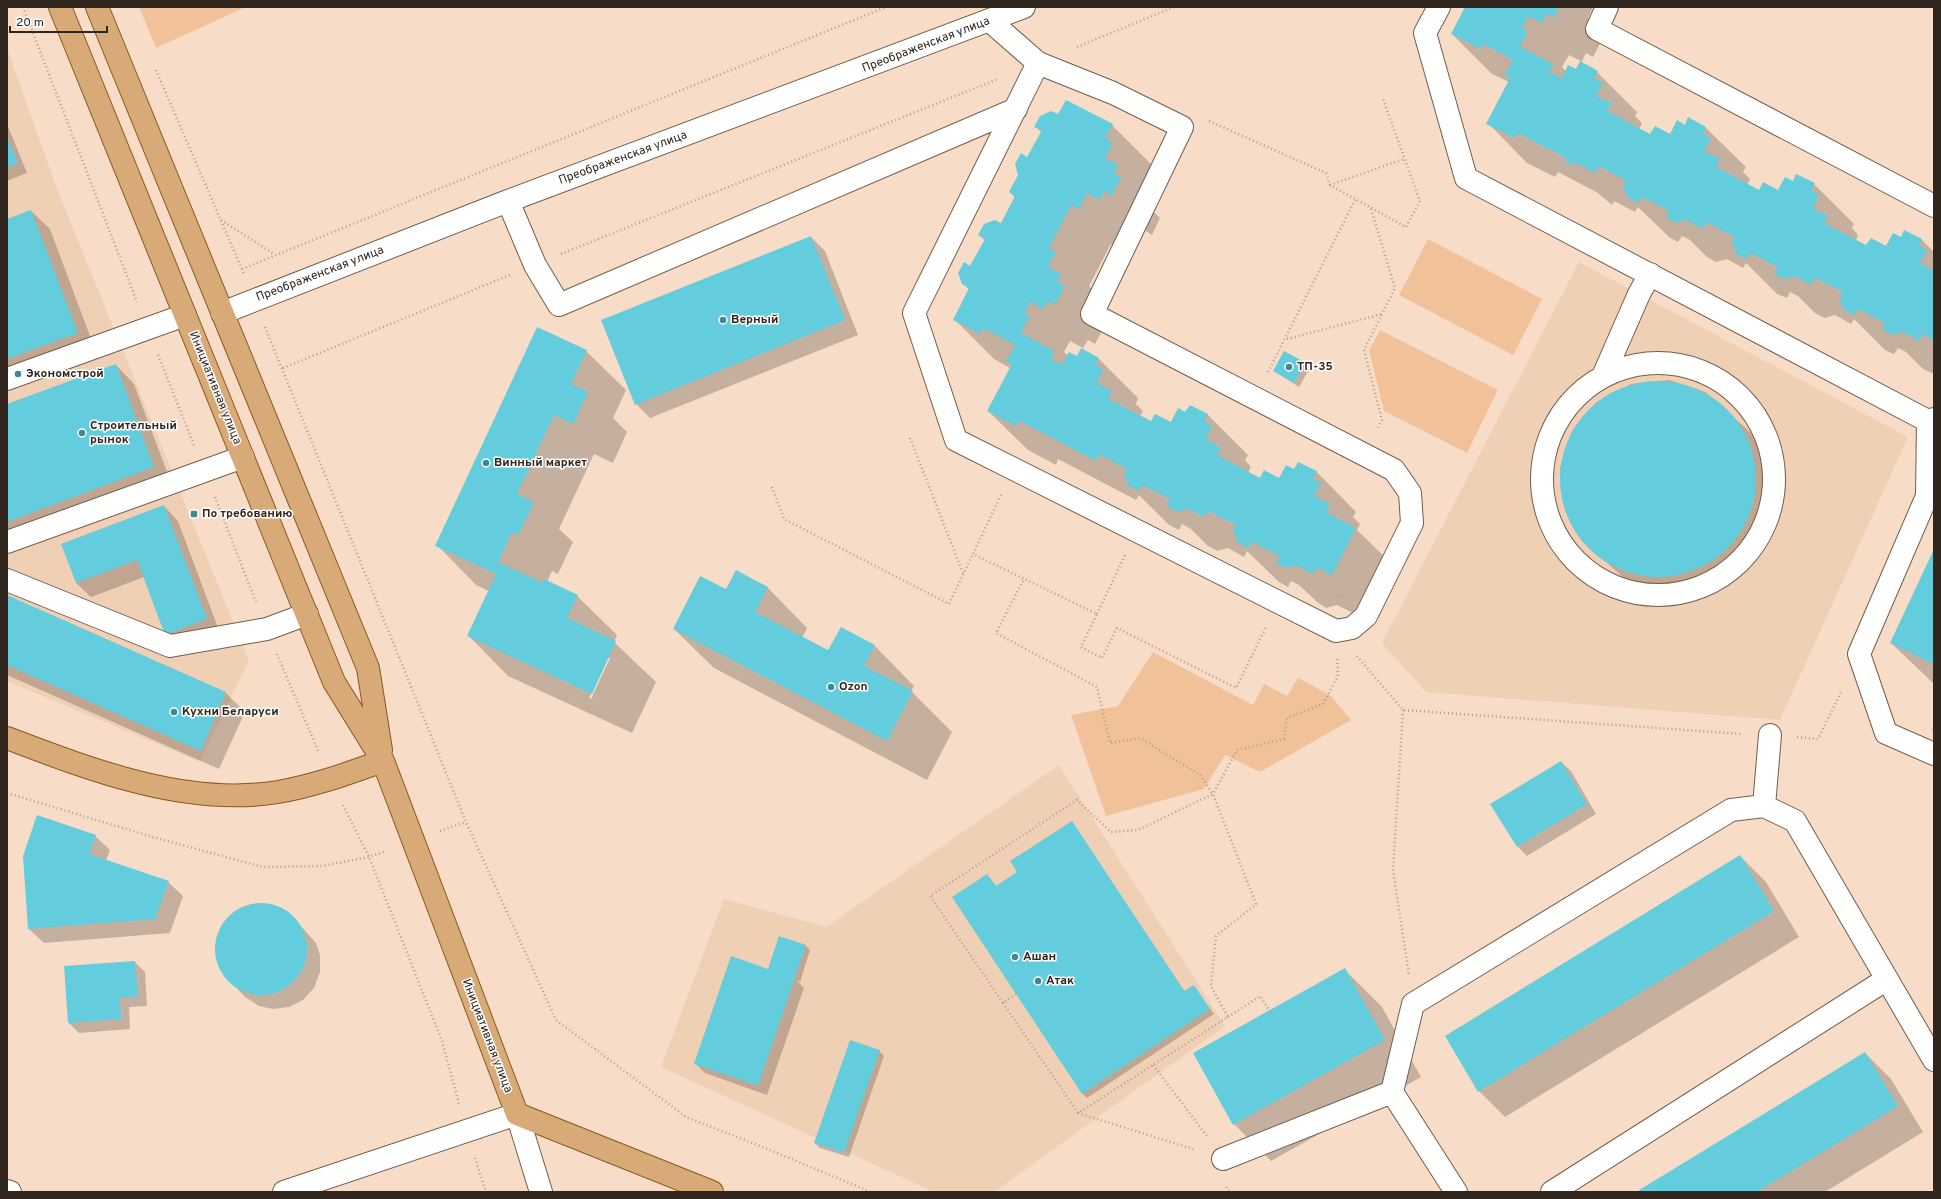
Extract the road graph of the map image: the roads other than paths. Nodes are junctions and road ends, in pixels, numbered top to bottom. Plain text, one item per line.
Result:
1 (60, 7) edge
2 (97, 7) edge
3 (1024, 7) edge
4 (1439, 7) edge
5 (1607, 7) edge
6 (990, 21) junction
7 (1038, 63) junction
8 (1016, 109) junction
9 (508, 201) junction
10 (1934, 206) edge
11 (1650, 274) junction
12 (222, 313) junction
13 (185, 315) junction
14 (1623, 332) junction
15 (1648, 361) junction
16 (1604, 374) junction
17 (7, 379) edge
18 (1931, 420) edge
19 (243, 457) junction
20 (1931, 497) edge
21 (7, 542) edge
22 (7, 580) edge
23 (307, 614) junction
24 (1770, 735) road end
25 (7, 738) edge
26 (1934, 754) edge
27 (383, 761) junction
28 (1764, 806) junction
29 (1887, 978) junction
30 (1934, 1060) edge
31 (1392, 1092) junction
32 (517, 1114) junction
33 (1224, 1159) road end
34 (284, 1192) edge
35 (541, 1192) edge
36 (712, 1192) edge
37 (1456, 1192) edge
38 (1552, 1192) edge

1 - 13 main road, Инициативная улица
2 - 12 main road, Инициативная улица
3 - 6 street, Преображенская улица
4 - 11 street
5 - 10 street
6 - 7 street
6 - 9 street, Преображенская улица
7 - 8 street
7 - 8 street
8 - 9 street
9 - 12 street, Преображенская улица
11 - 14 street
11 - 18 street
12 - 27 main road, Инициативная улица
13 - 17 street
13 - 19 main road, Инициативная улица
14 - 15 street
14 - 16 street
15 - 16 street
15 - 16 street
18 - 20 street
19 - 21 street
19 - 23 main road, Инициативная улица
20 - 26 street
22 - 23 street
23 - 27 main road, Инициативная улица
24 - 28 street
25 - 27 main road
27 - 32 main road, Инициативная улица
28 - 29 street
28 - 31 street
29 - 30 street
29 - 38 street
31 - 33 street
31 - 37 street
32 - 34 street
32 - 35 street
32 - 36 main road

